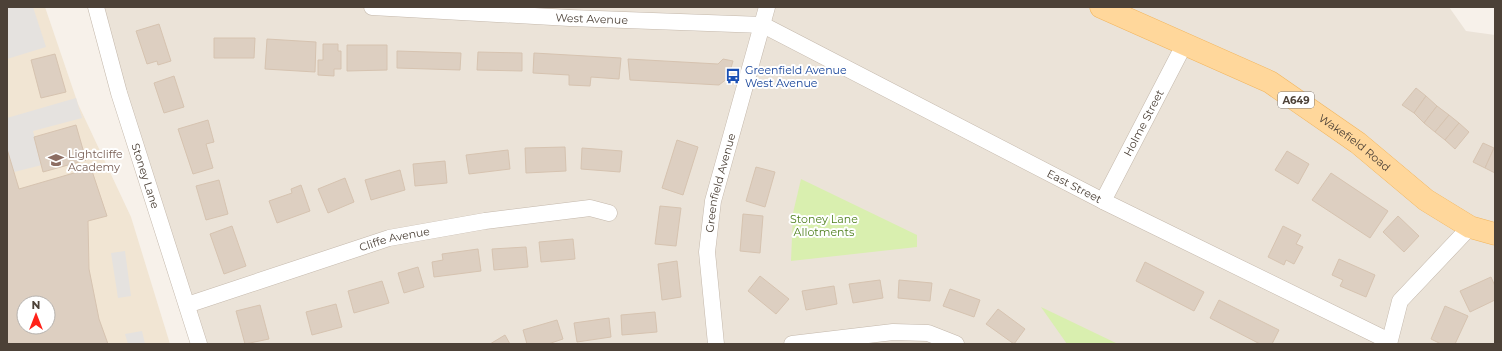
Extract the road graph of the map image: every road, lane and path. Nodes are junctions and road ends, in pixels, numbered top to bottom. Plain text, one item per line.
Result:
1 (96, 7) edge
2 (372, 7) edge
3 (767, 7) edge
4 (1101, 7) edge
5 (763, 26) junction
6 (1184, 45) junction
7 (1103, 201) junction
8 (608, 213) dead end
9 (1470, 227) junction
10 (1495, 234) edge
11 (187, 305) junction
12 (1389, 343) edge
13 (199, 344) edge
14 (716, 344) edge
15 (798, 344) edge
16 (956, 344) edge

1 - 11 street, Stoney Lane
2 - 5 street, West Avenue
3 - 5 street, Greenfield Avenue
4 - 6 main road, Wakefield Road / A649
5 - 7 street, East Street
5 - 14 street, Greenfield Avenue
6 - 7 street, Holme Street
6 - 9 main road, Wakefield Road / A649
7 - 12 street, East Street
8 - 11 street, Cliffe Avenue
9 - 10 main road, Wakefield Road / A649
9 - 12 street
11 - 13 street, Stoney Lane
15 - 16 street

